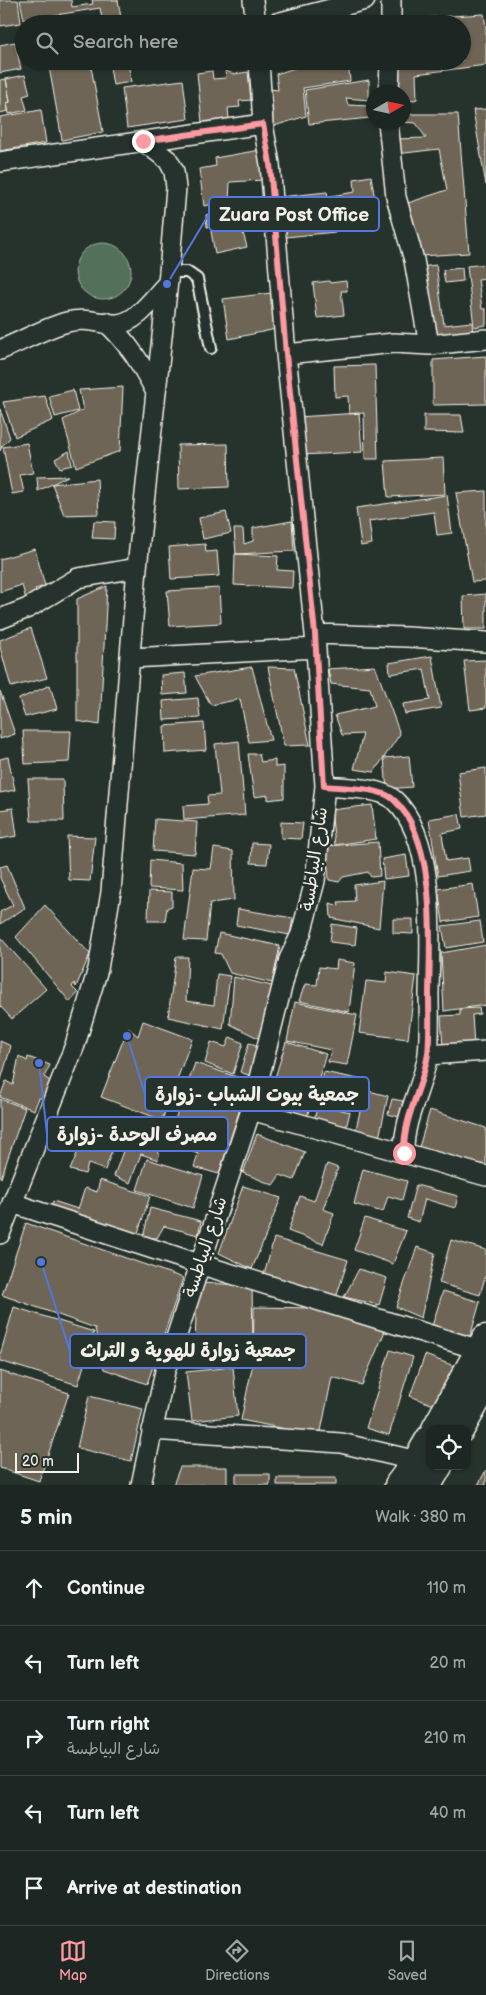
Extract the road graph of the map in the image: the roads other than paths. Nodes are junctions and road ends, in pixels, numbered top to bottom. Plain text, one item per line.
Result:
1 (253, 0) edge
2 (365, 0) edge
3 (391, 0) edge
4 (255, 15) edge
5 (308, 15) edge
6 (391, 15) edge
7 (260, 70) edge
8 (390, 70) edge
9 (389, 85) edge
10 (263, 124) junction
11 (389, 130) edge
12 (143, 141) junction
13 (0, 162) edge
14 (168, 278) junction
15 (106, 322) junction
16 (486, 339) edge
17 (429, 345) junction
18 (211, 348) dead end
19 (0, 350) edge
20 (286, 354) junction
21 (156, 392) junction
22 (137, 568) junction
23 (0, 619) edge
24 (315, 641) junction
25 (486, 642) edge
26 (131, 658) junction
27 (324, 786) junction
28 (486, 1052) edge
29 (428, 1055) junction
30 (251, 1110) junction
31 (404, 1153) junction
32 (486, 1176) edge
33 (12, 1203) junction
34 (0, 1234) edge
35 (199, 1264) junction
36 (483, 1344) edge
37 (486, 1383) edge
38 (438, 1425) edge
39 (462, 1425) edge
40 (152, 1430) junction
41 (426, 1463) edge
42 (426, 1464) edge
43 (141, 1485) edge
44 (398, 1485) edge

1 - 4 street
2 - 5 street
3 - 6 street
7 - 10 street, شارع البياطسة
8 - 9 street
10 - 12 street
10 - 20 street, شارع البياطسة
11 - 17 street
12 - 13 street
12 - 14 street
14 - 15 street
14 - 18 lane
14 - 21 street
15 - 19 street
15 - 21 street
16 - 17 street
17 - 20 street
20 - 24 street, شارع البياطسة
21 - 22 street
22 - 23 street
22 - 26 street
24 - 25 street
24 - 26 street
24 - 27 street, شارع البياطسة
26 - 33 street
27 - 29 street
27 - 30 street, شارع البياطسة
28 - 29 street
29 - 31 street
30 - 31 street
30 - 35 street, شارع البياطسة
31 - 32 street
33 - 34 street
33 - 35 street
35 - 36 street
35 - 40 street, شارع البياطسة
36 - 38 street
37 - 39 street
40 - 41 street
40 - 43 street, شارع البياطسة
42 - 44 street

